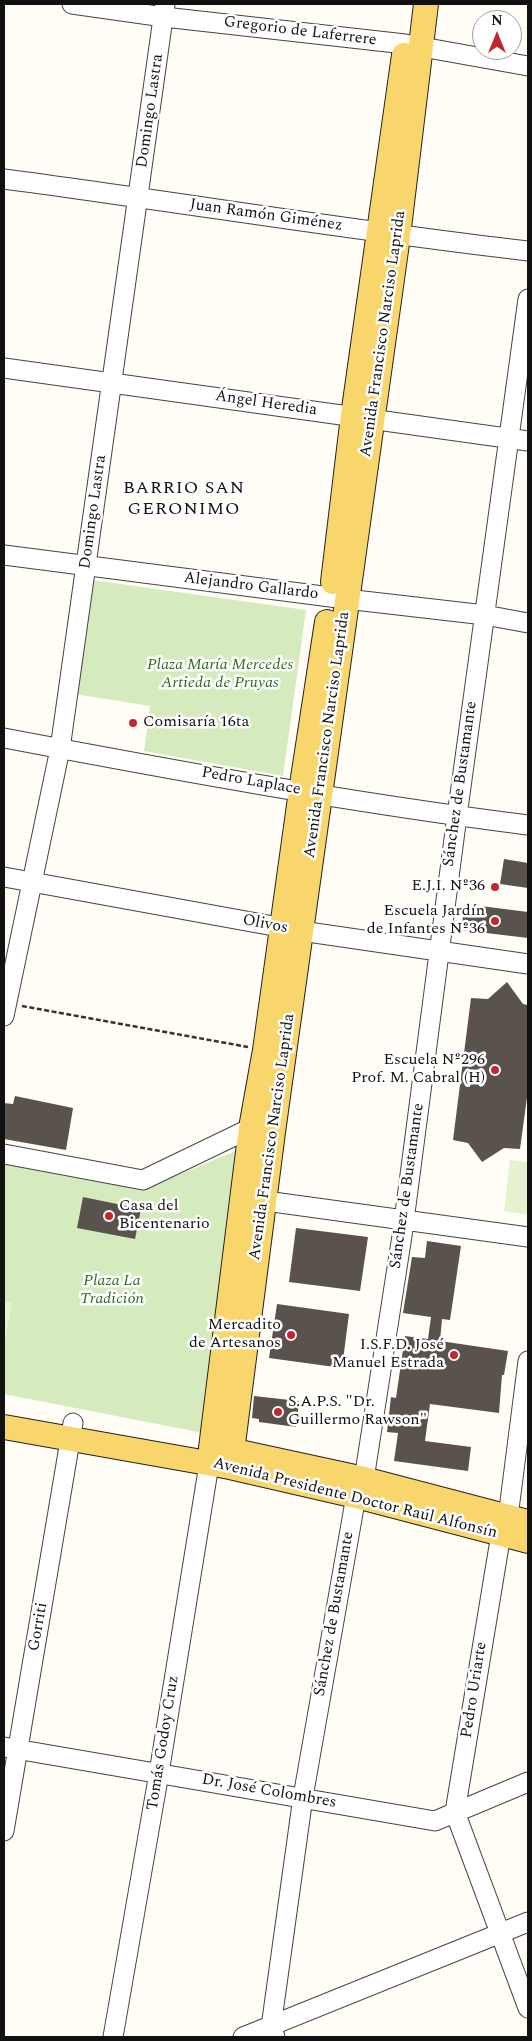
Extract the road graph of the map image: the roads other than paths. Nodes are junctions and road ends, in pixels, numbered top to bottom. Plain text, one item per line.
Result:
1 (72, 4) edge
2 (411, 4) edge
3 (426, 4) edge
4 (164, 10) edge
5 (413, 46) junction
6 (528, 66) edge
7 (4, 179) edge
8 (139, 197) junction
9 (388, 234) junction
10 (528, 251) edge
11 (528, 299) edge
12 (4, 368) edge
13 (113, 383) junction
14 (363, 417) junction
15 (508, 438) junction
16 (528, 441) edge
17 (4, 555) edge
18 (86, 566) junction
19 (339, 598) junction
20 (485, 615) junction
21 (528, 623) edge
22 (4, 738) edge
23 (60, 749) junction
24 (310, 793) junction
25 (456, 816) junction
26 (528, 825) edge
27 (4, 877) edge
28 (31, 882) junction
29 (291, 929) junction
30 (438, 952) junction
31 (528, 964) edge
32 (5, 1010) edge
33 (262, 1130) junction
34 (4, 1154) edge
35 (254, 1200) junction
36 (404, 1219) junction
37 (528, 1237) edge
38 (528, 1370) edge
39 (4, 1411) edge
40 (4, 1427) edge
41 (72, 1431) junction
42 (220, 1457) junction
43 (360, 1487) junction
44 (512, 1525) edge
45 (528, 1541) edge
46 (11, 1748) edge
47 (159, 1773) junction
48 (528, 1782) edge
49 (303, 1797) junction
50 (455, 1812) junction
51 (4, 1830) edge
52 (528, 1922) edge
53 (500, 1932) junction
54 (528, 2008) edge
55 (273, 2032) edge
56 (113, 2037) edge
57 (243, 2037) edge

1 - 4 street, Gregorio de Laferrere
2 - 5 main road, Avenida Francisco Narciso Laprida
3 - 5 main road, Avenida Francisco Narciso Laprida
4 - 5 street, Gregorio de Laferrere
4 - 8 street, Domingo Lastra
5 - 6 street, Gregorio de Laferrere
5 - 9 main road, Avenida Francisco Narciso Laprida
7 - 8 street, Juan Ramón Giménez
8 - 9 street, Juan Ramón Giménez
8 - 13 street, Domingo Lastra
9 - 10 street, Juan Ramón Giménez
9 - 14 main road, Avenida Francisco Narciso Laprida
11 - 15 street, Sánchez de Bustamante
12 - 13 street, Ángel Heredia
13 - 14 street, Ángel Heredia
13 - 18 street, Domingo Lastra
14 - 15 street, Ángel Heredia
14 - 19 main road, Avenida Francisco Narciso Laprida
15 - 16 street, Ángel Heredia
15 - 20 street, Sánchez de Bustamante
17 - 18 street, Alejandro Gallardo
18 - 19 street, Alejandro Gallardo
18 - 23 street, Domingo Lastra
19 - 20 street, Alejandro Gallardo
19 - 24 main road, Avenida Francisco Narciso Laprida
20 - 21 street, Alejandro Gallardo
20 - 25 street, Sánchez de Bustamante
22 - 23 street, Pedro Laplace
23 - 24 street, Pedro Laplace
23 - 28 street, Domingo Lastra
24 - 25 street, Pedro Laplace
24 - 29 main road, Avenida Francisco Narciso Laprida
25 - 26 street, Pedro Laplace
25 - 30 street, Sánchez de Bustamante
27 - 28 street, Olivos
28 - 29 street, Olivos
28 - 32 street, Domingo Lastra
29 - 30 street, Olivos
29 - 33 main road, Avenida Francisco Narciso Laprida
29 - 33 main road, Avenida Francisco Narciso Laprida
30 - 31 street, Olivos
30 - 36 street, Sánchez de Bustamante
33 - 34 street
33 - 35 main road, Avenida Francisco Narciso Laprida
35 - 36 street
35 - 42 main road, Avenida Francisco Narciso Laprida
36 - 37 street
36 - 43 street, Sánchez de Bustamante
38 - 44 street, Pedro Uriarte
39 - 41 main road, Avenida Presidente Doctor Raúl Alfonsín
40 - 41 main road, Avenida Presidente Doctor Raúl Alfonsín
41 - 42 main road, Avenida Presidente Doctor Raúl Alfonsín
41 - 46 street, Gorriti
42 - 43 main road, Avenida Presidente Doctor Raúl Alfonsín
42 - 47 street, Tomás Godoy Cruz
43 - 44 main road, Avenida Presidente Doctor Raúl Alfonsín
43 - 49 street, Sánchez de Bustamante
44 - 45 main road, Avenida Presidente Doctor Raúl Alfonsín
44 - 50 street, Pedro Uriarte
46 - 47 street, Dr. José Colombres
46 - 51 street, Gorriti
47 - 49 street, Dr. José Colombres
47 - 56 street, Tomás Godoy Cruz
48 - 50 street, Dr. José Colombres
49 - 50 street, Dr. José Colombres
49 - 55 street, Sánchez de Bustamante
50 - 53 street, Pedro Uriarte
52 - 53 street
53 - 54 street, Pedro Uriarte
53 - 55 street
55 - 57 street

